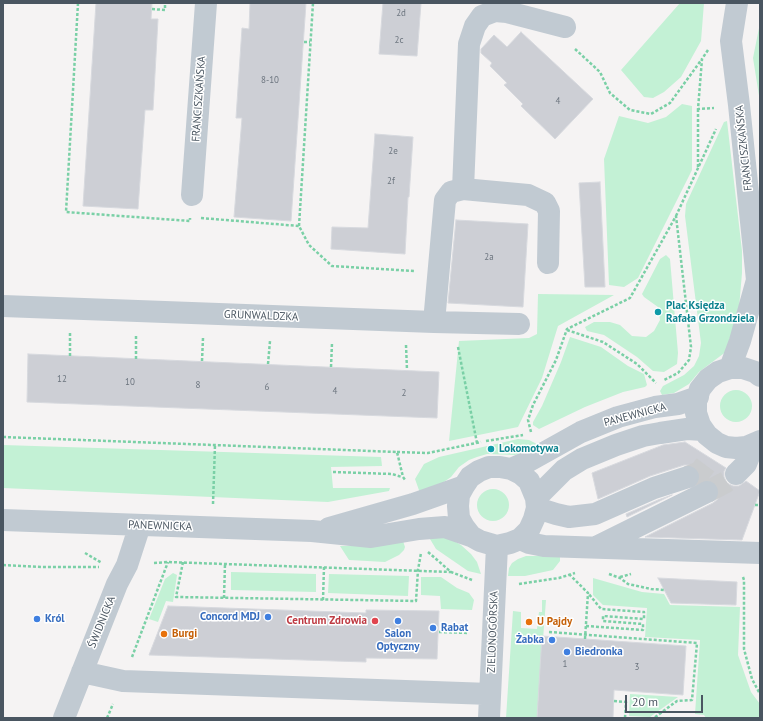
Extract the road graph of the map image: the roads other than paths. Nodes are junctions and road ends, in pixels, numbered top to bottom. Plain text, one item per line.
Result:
1 (206, 3) edge
2 (738, 3) edge
3 (565, 27) road end
4 (463, 189) junction
5 (192, 195) road end
6 (548, 263) dead end
7 (759, 287) edge
8 (3, 306) edge
9 (434, 322) junction
10 (519, 324) dead end
11 (730, 368) junction
12 (760, 376) edge
13 (698, 397) junction
14 (703, 430) junction
15 (758, 446) edge
16 (709, 457) tunnel mouth
17 (511, 469) junction
18 (736, 474) tunnel mouth
19 (688, 477) tunnel mouth
20 (464, 486) junction
21 (707, 492) tunnel mouth
22 (536, 503) junction
23 (3, 520) edge
24 (140, 525) junction
25 (317, 531) junction
26 (471, 536) junction
27 (520, 539) junction
28 (496, 546) junction
29 (595, 547) junction
30 (760, 553) edge
31 (82, 672) junction
32 (490, 694) junction
33 (64, 718) edge
34 (490, 718) edge

1 - 5 street, FRANCISZKAŃSKA
2 - 7 street, FRANCISZKAŃSKA
3 - 4 street
4 - 6 street
4 - 9 street
7 - 11 street
8 - 9 street, GRUNWALDZKA
9 - 10 street, GRUNWALDZKA
11 - 12 street
11 - 13 street
13 - 14 street
13 - 17 street, PANEWNICKA
14 - 15 street
14 - 16 street
14 - 22 street, PANEWNICKA
15 - 18 street
17 - 20 street, PANEWNICKA
17 - 22 street, PANEWNICKA
19 - 22 street
20 - 25 street, PANEWNICKA
20 - 26 street, PANEWNICKA
21 - 29 street
22 - 27 street, PANEWNICKA
23 - 24 street, PANEWNICKA
24 - 25 street, PANEWNICKA
24 - 31 street, ŚWIDNICKA
25 - 26 street, PANEWNICKA
26 - 28 street, PANEWNICKA
27 - 28 street
27 - 29 street
28 - 32 street, ZIELONOGÓRSKA
29 - 30 street
31 - 32 street
31 - 33 street, ŚWIDNICKA
32 - 34 street, ZIELONOGÓRSKA

